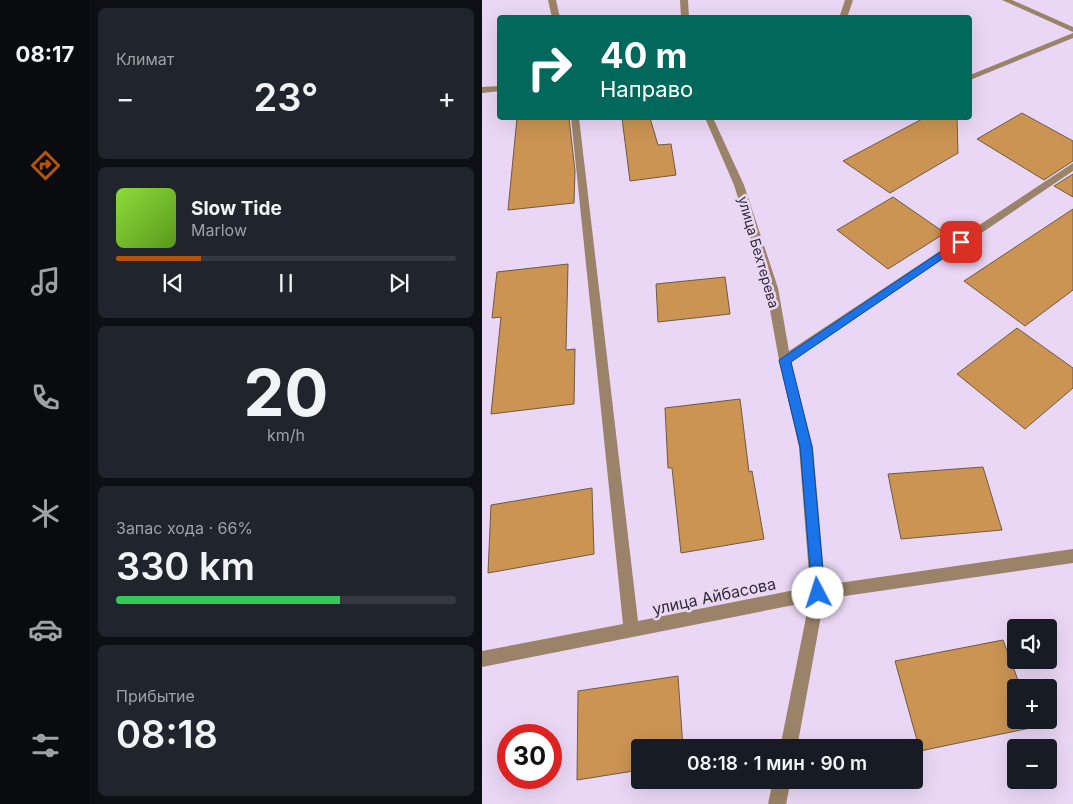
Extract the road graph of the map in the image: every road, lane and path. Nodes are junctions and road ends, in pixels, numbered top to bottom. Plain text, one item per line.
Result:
1 (552, 0) edge
2 (684, 0) edge
3 (849, 0) edge
4 (1006, 0) edge
5 (555, 15) edge
6 (685, 15) edge
7 (844, 15) edge
8 (1072, 30) edge
9 (1072, 35) edge
10 (972, 78) edge
11 (497, 88) edge
12 (482, 90) edge
13 (575, 120) edge
14 (710, 120) edge
15 (1072, 166) edge
16 (785, 360) junction
17 (1072, 556) edge
18 (818, 593) junction
19 (631, 631) junction
20 (482, 659) edge
21 (790, 739) edge
22 (780, 789) edge
23 (778, 804) edge

1 - 5 street
2 - 6 street
3 - 7 street
4 - 8 street
9 - 10 street
11 - 12 street
13 - 19 street
14 - 16 street, улица Бехтерева
15 - 16 street
16 - 18 street, улица Бехтерева
17 - 18 street, улица Айбасова
18 - 19 street, улица Айбасова
18 - 21 street, улица Бехтерева
19 - 20 street, улица Айбасова
22 - 23 street

